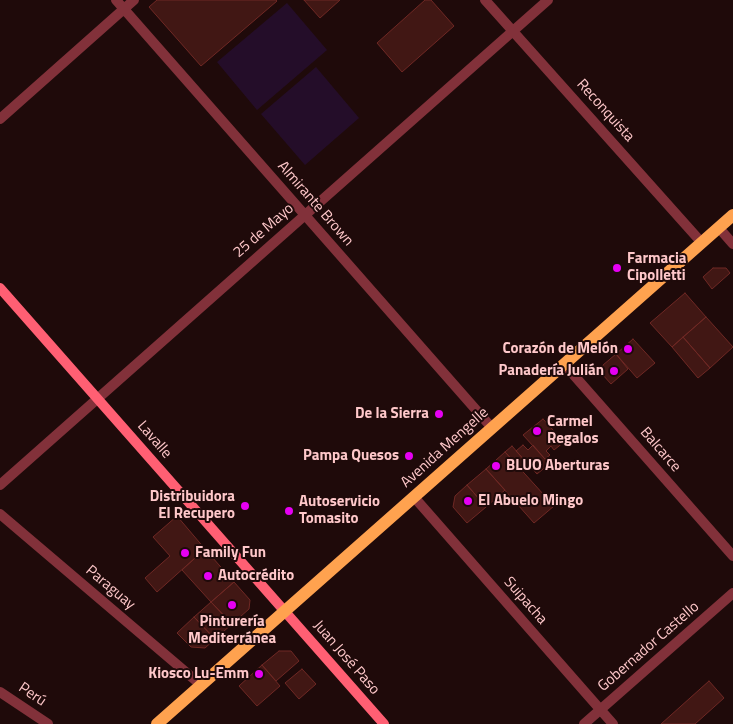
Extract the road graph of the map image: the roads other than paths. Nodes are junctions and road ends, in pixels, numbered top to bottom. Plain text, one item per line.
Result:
1 (116, 0) edge
2 (134, 0) edge
3 (485, 0) edge
4 (548, 0) edge
5 (124, 9) junction
6 (513, 31) junction
7 (0, 119) edge
8 (305, 215) junction
9 (733, 215) edge
10 (719, 228) junction
11 (702, 243) junction
12 (733, 244) edge
13 (0, 288) edge
14 (564, 364) junction
15 (97, 399) junction
16 (492, 428) junction
17 (0, 485) edge
18 (414, 497) junction
19 (0, 514) edge
20 (733, 556) edge
21 (733, 592) edge
22 (285, 611) junction
23 (201, 685) junction
24 (0, 692) edge
25 (600, 709) junction
26 (48, 724) edge
27 (157, 724) edge
28 (384, 724) edge
29 (584, 724) edge
30 (613, 724) edge

1 - 5 street, Almirante Brown
2 - 5 street
3 - 6 street, Reconquista
4 - 6 street, 25 de Mayo
5 - 7 street
5 - 8 street, Almirante Brown
6 - 8 street, 25 de Mayo
6 - 11 street, Reconquista
8 - 15 street, 25 de Mayo
8 - 16 street, Almirante Brown
9 - 10 main road, Avenida Mengelle
10 - 11 main road, Avenida Mengelle
10 - 12 street
11 - 14 main road, Avenida Mengelle
13 - 15 street, Lavalle
14 - 16 main road, Avenida Mengelle
14 - 20 street, Balcarce
15 - 17 street, 25 de Mayo
15 - 22 street, Lavalle
16 - 18 main road, Avenida Mengelle
18 - 22 main road, Avenida Mengelle
18 - 25 street, Suipacha
19 - 23 street, Paraguay
21 - 25 street, Gobernador Castello
22 - 23 main road, Avenida Mengelle
22 - 28 street, Juan José Paso
23 - 27 main road, Avenida Mengelle
24 - 26 street, Perú
25 - 29 street, Gobernador Castello
25 - 30 street, Suipacha

